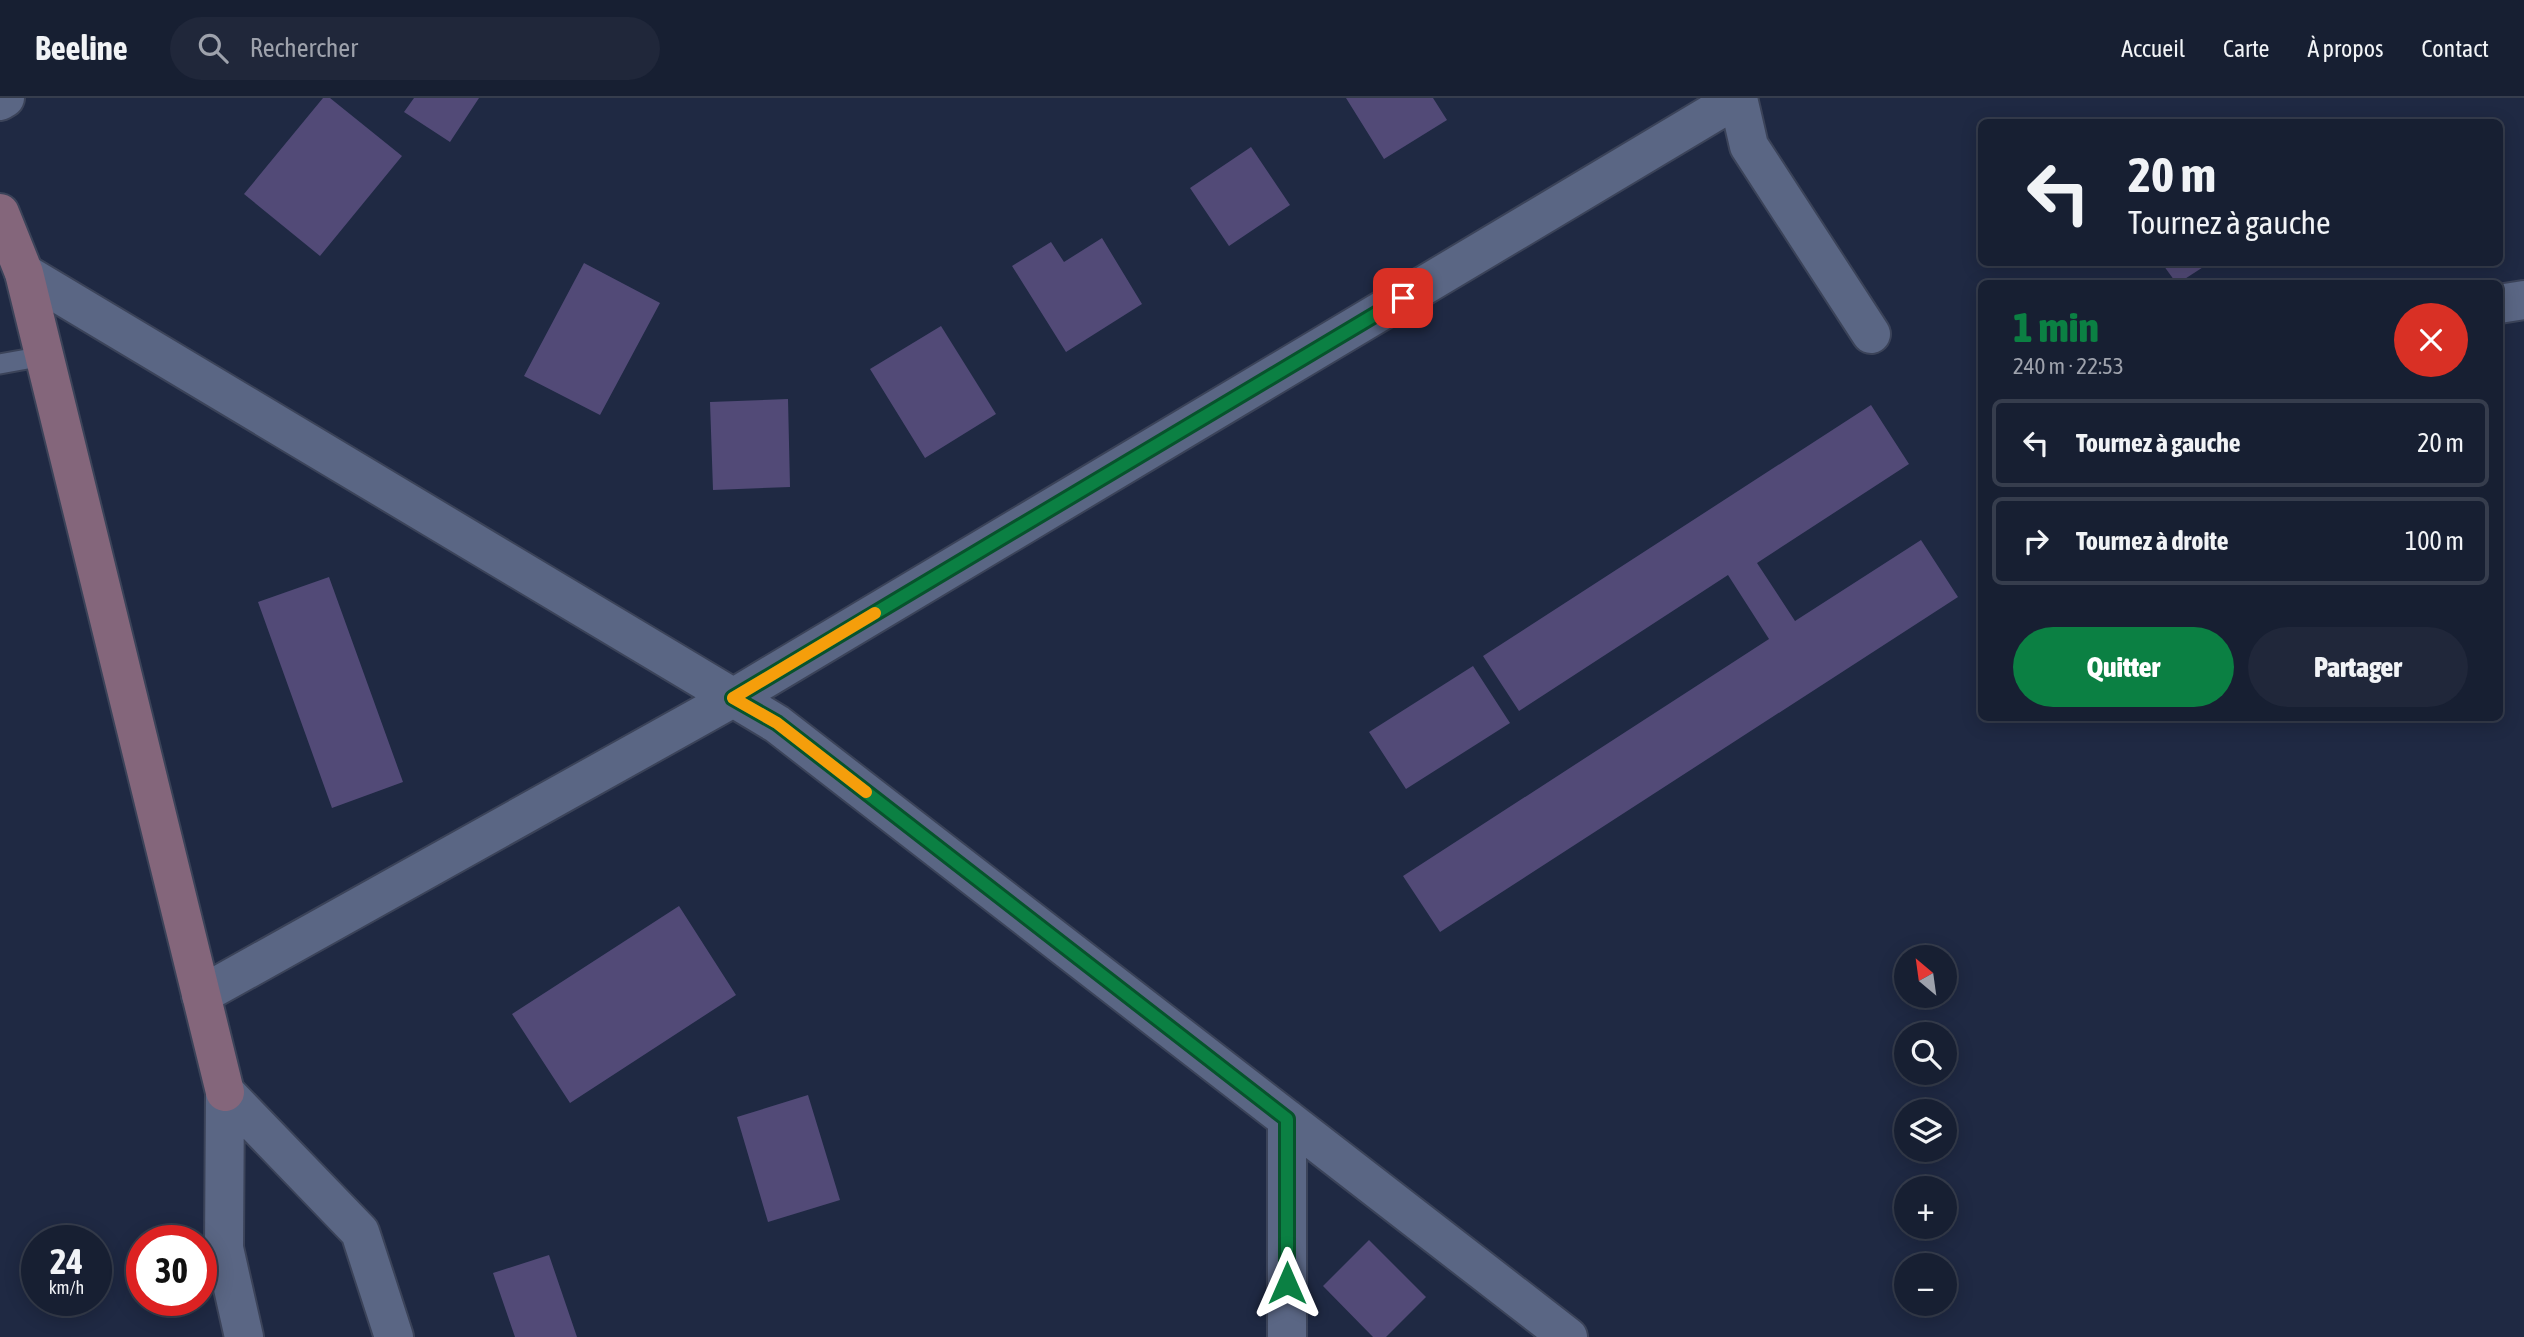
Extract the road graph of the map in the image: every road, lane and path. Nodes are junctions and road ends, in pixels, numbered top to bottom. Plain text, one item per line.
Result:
1 (5, 98) edge
2 (1738, 98) edge
3 (0, 102) edge
4 (0, 213) edge
5 (23, 273) junction
6 (2524, 299) edge
7 (2503, 303) edge
8 (1871, 334) dead end
9 (44, 356) junction
10 (0, 364) edge
11 (733, 698) junction
12 (201, 995) junction
13 (225, 1092) junction
14 (1287, 1119) junction
15 (244, 1337) edge
16 (394, 1337) edge
17 (1287, 1337) edge
18 (1568, 1337) edge

1 - 3 street
2 - 8 street
2 - 11 street
4 - 5 street
5 - 9 street
5 - 11 street
6 - 7 street
9 - 10 lane
9 - 12 street
11 - 12 street
11 - 14 street
12 - 13 street
13 - 15 street
13 - 16 street
14 - 17 street
14 - 18 street

